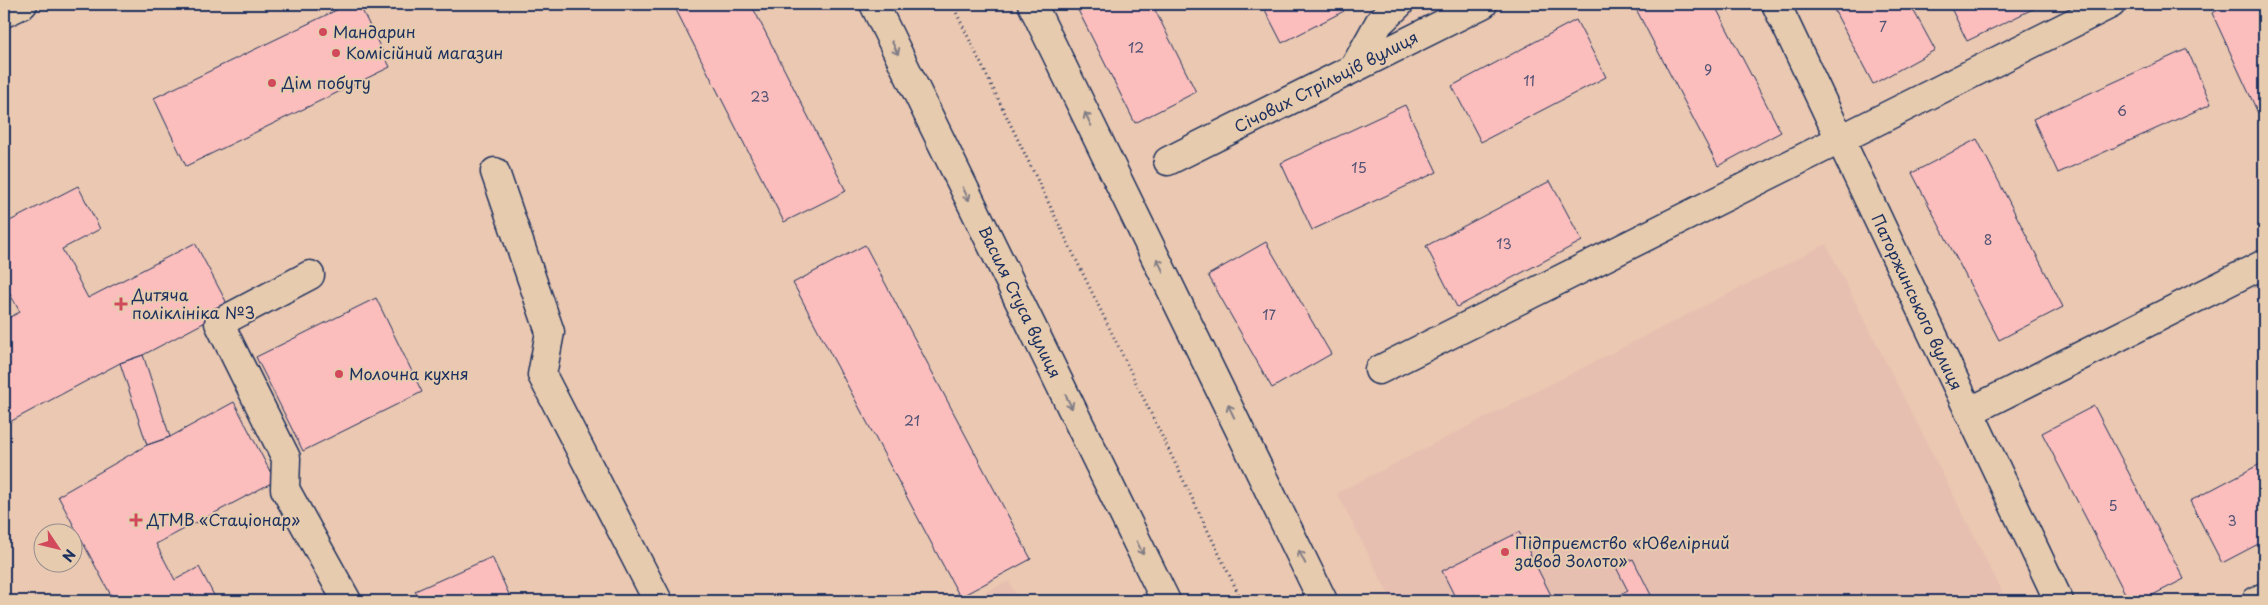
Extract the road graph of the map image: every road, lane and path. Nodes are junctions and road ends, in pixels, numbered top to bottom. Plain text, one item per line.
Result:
1 (23, 4) edge
2 (874, 4) edge
3 (952, 4) edge
4 (1032, 4) edge
5 (1399, 4) edge
6 (1483, 4) edge
7 (1776, 4) edge
8 (2111, 4) edge
9 (4, 13) edge
10 (1354, 68) junction
11 (1840, 139) junction
12 (1168, 161) dead end
13 (495, 172) dead end
14 (2264, 264) edge
15 (310, 275) dead end
16 (1380, 370) dead end
17 (1969, 412) junction
18 (2264, 597) edge
19 (347, 601) edge
20 (658, 601) edge
21 (1166, 601) edge
22 (1242, 601) edge
23 (1323, 601) edge
24 (2059, 601) edge
25 (2256, 601) edge

1 - 9 street
2 -> 21 street, Василя Стуса вулиця
3 - 22 path
23 -> 4 street
5 - 10 street
6 - 10 street, Січових Стрільців вулиця
7 - 11 street, Паторжинського вулиця
8 - 11 street
10 - 12 street, Січових Стрільців вулиця
11 - 16 street
11 - 17 street, Паторжинського вулиця
13 - 20 street
14 - 17 street
15 - 19 street
17 - 24 street, Паторжинського вулиця
18 - 25 street

